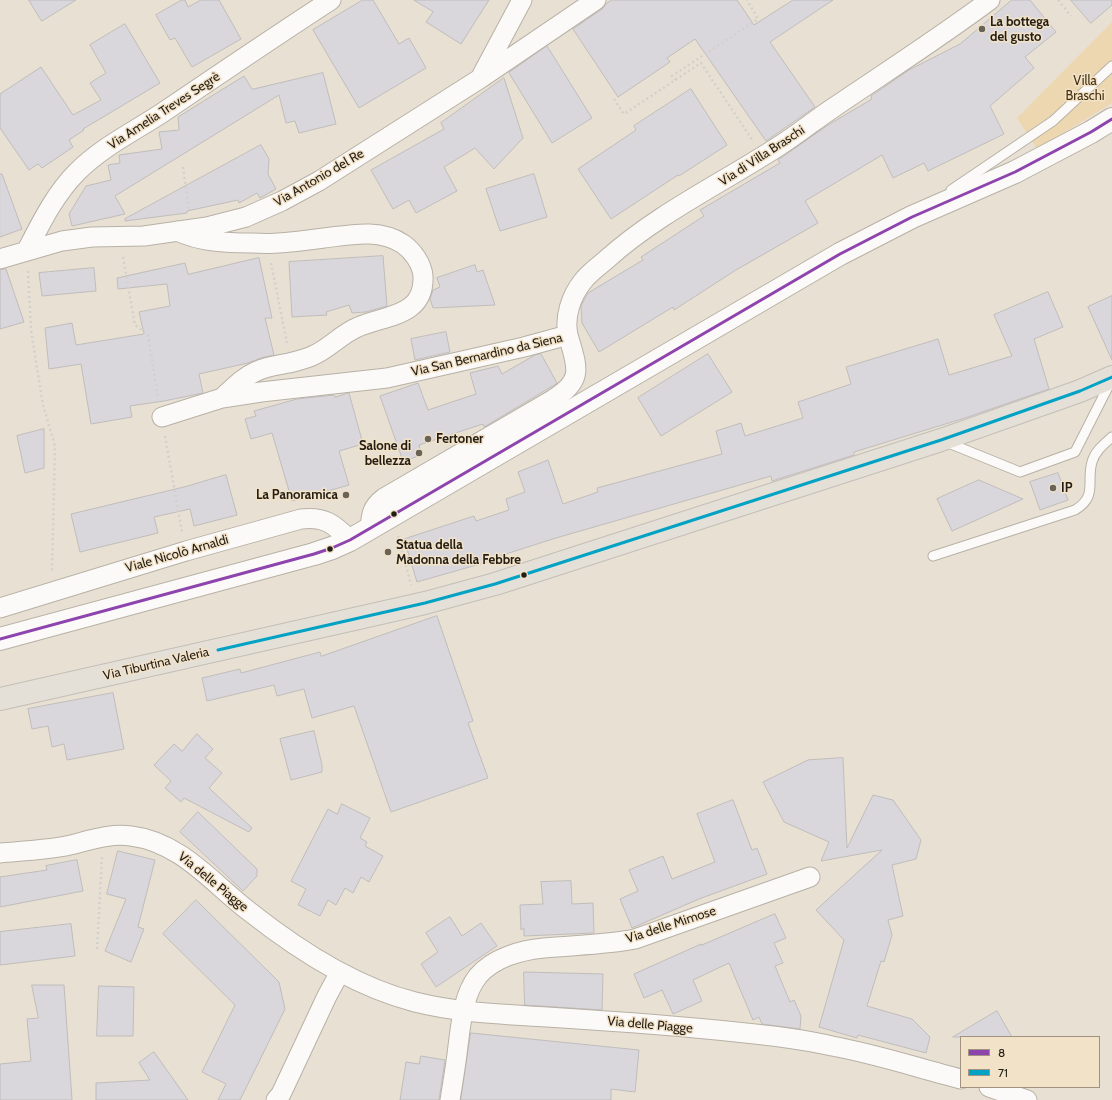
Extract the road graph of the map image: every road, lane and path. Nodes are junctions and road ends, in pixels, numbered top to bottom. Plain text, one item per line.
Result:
1 (330, 0) edge
2 (522, 0) edge
3 (596, 0) edge
4 (747, 0) edge
5 (990, 0) edge
6 (1058, 0) edge
7 (1071, 16) dead end
8 (1112, 66) edge
9 (481, 78) junction
10 (676, 80) junction
11 (614, 98) dead end
12 (1112, 119) edge
13 (744, 128) dead end
14 (183, 167) dead end
15 (912, 217) junction
16 (184, 230) junction
17 (120, 236) junction
18 (267, 243) junction
19 (27, 250) junction
20 (0, 258) edge
21 (568, 335) junction
22 (291, 363) junction
23 (1112, 378) edge
24 (222, 398) junction
25 (162, 417) junction
26 (1112, 437) edge
27 (941, 440) junction
28 (393, 515) junction
29 (370, 529) junction
30 (182, 532) dead end
31 (350, 540) junction
32 (933, 556) dead end
33 (51, 592) junction
34 (416, 605) junction
35 (0, 608) edge
36 (0, 639) edge
37 (0, 699) edge
38 (104, 836) junction
39 (0, 853) edge
40 (810, 877) dead end
41 (97, 949) dead end
42 (340, 972) junction
43 (463, 1012) junction
44 (960, 1079) edge
45 (992, 1088) edge
46 (276, 1100) edge
47 (450, 1100) edge
48 (1028, 1100) edge

1 - 19 street, Via Amelia Treves Segrè
2 - 9 street
3 - 9 street, Via Antonio del Re
4 - 10 path
5 - 21 street, Via di Villa Braschi
6 - 7 path
8 - 15 lane
9 - 16 street, Via Antonio del Re
10 - 11 path
10 - 13 path
12 - 15 street
14 - 16 path
15 - 28 street
16 - 17 street, Via Antonio del Re
16 - 18 street, Via San Bernardino da Siena
17 - 19 street, Via Antonio del Re
17 - 25 path
18 - 22 path
18 - 22 street, Via San Bernardino da Siena
19 - 20 street, Via Antonio del Re
19 - 33 path
21 - 24 street, Via San Bernardino da Siena
21 - 29 street, Via San Bernardino da Siena
22 - 24 street, Via San Bernardino da Siena
23 - 27 main road, Via Tiburtina Valeria
23 - 27 lane
24 - 25 street, Via San Bernardino da Siena
25 - 30 path
26 - 32 lane
27 - 34 main road, Via Tiburtina Valeria
28 - 29 street
28 - 34 path
29 - 31 street
31 - 33 street, Viale Nicolò Arnaldi
31 - 36 street
33 - 35 street, Viale Nicolò Arnaldi
34 - 37 main road, Via Tiburtina Valeria
38 - 39 street, Via delle Piagge
38 - 41 path
38 - 42 street, Via delle Piagge
40 - 43 street, Via delle Mimose
42 - 43 street, Via delle Piagge
42 - 46 street
43 - 44 street, Via delle Piagge
43 - 47 street, Via delle Mimose
45 - 48 street

